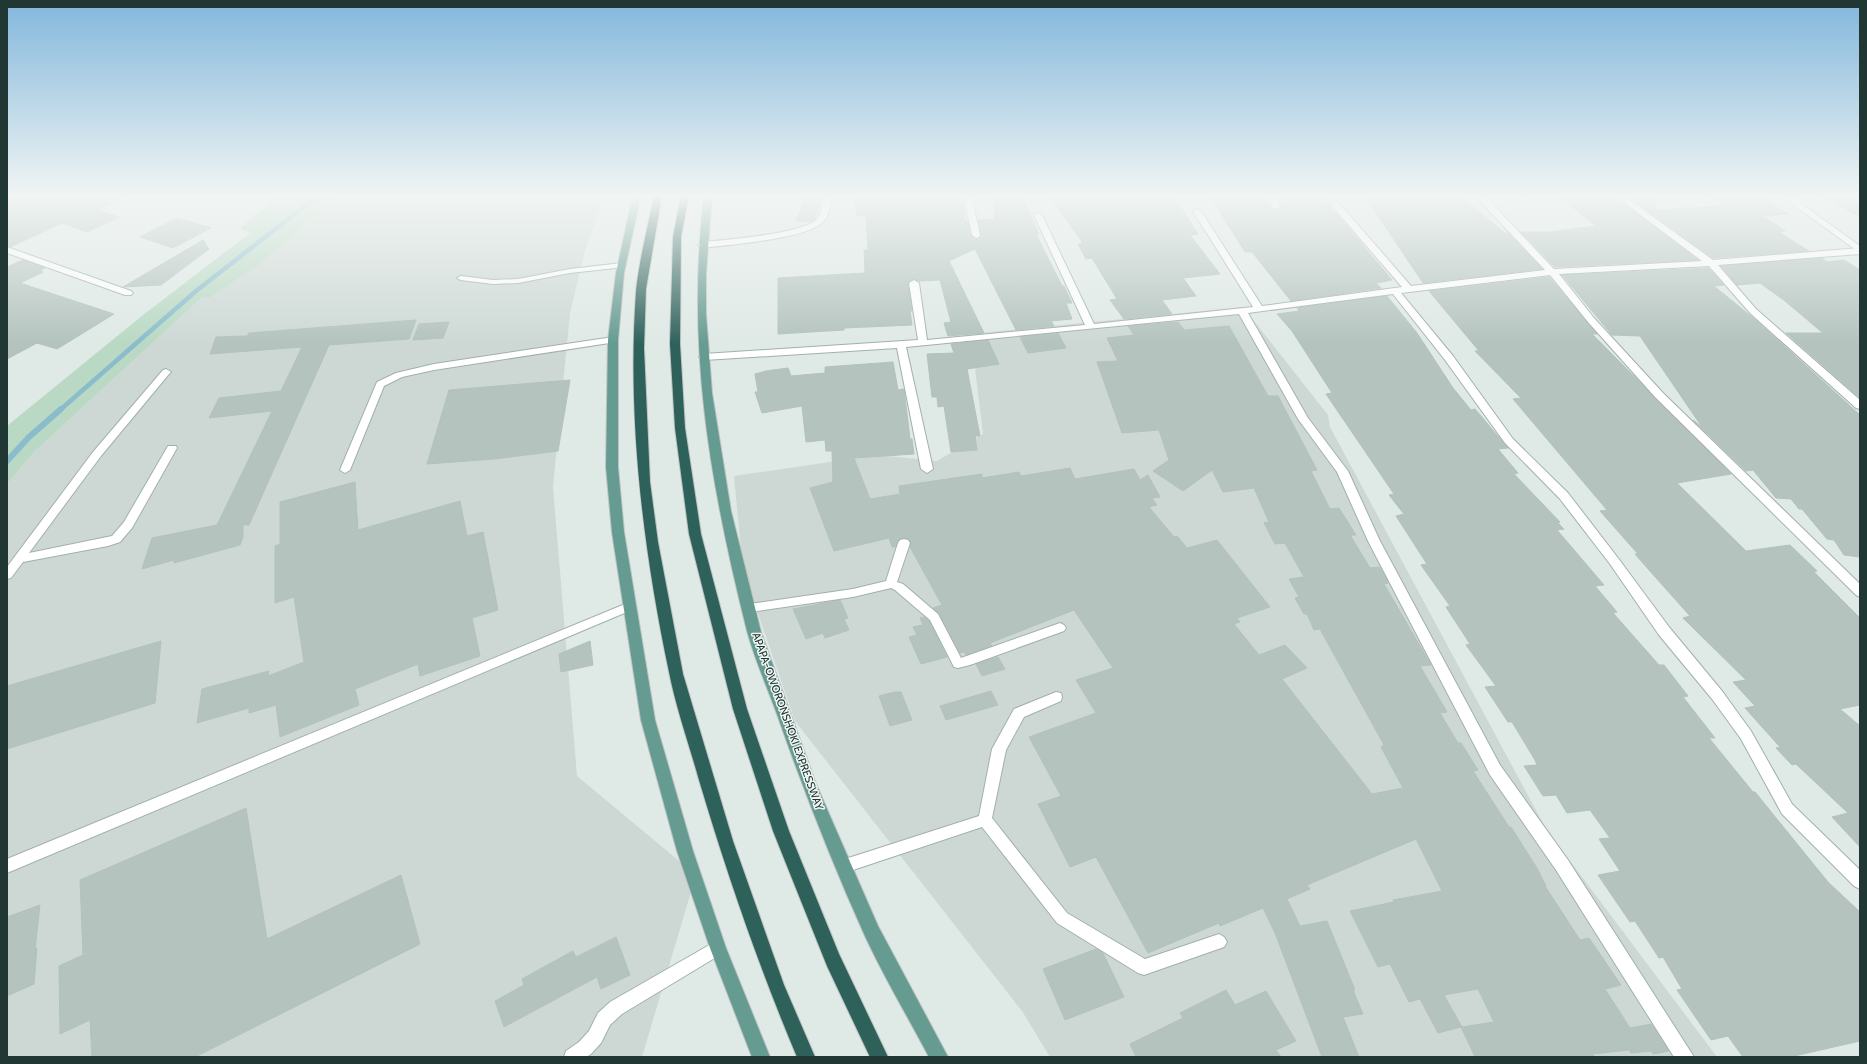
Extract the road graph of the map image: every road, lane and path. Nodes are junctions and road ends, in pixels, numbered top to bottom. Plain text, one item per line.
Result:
1 (626, 245) edge
2 (649, 245) edge
3 (677, 245) edge
4 (702, 245) edge
5 (1052, 245) edge
6 (1218, 245) edge
7 (1370, 245) edge
8 (1526, 245) edge
9 (1686, 245) edge
10 (7, 250) edge
11 (1860, 250) edge
12 (1711, 263) junction
13 (622, 265) junction
14 (1552, 272) junction
15 (461, 278) dead end
16 (914, 283) dead end
17 (1409, 289) junction
18 (1395, 291) junction
19 (128, 292) dead end
20 (1259, 309) junction
21 (1242, 311) junction
22 (1092, 327) junction
23 (613, 340) junction
24 (923, 343) junction
25 (901, 345) junction
26 (704, 357) junction
27 (166, 372) dead end
28 (1860, 406) edge
29 (172, 448) dead end
30 (927, 469) dead end
31 (345, 470) dead end
32 (904, 543) dead end
33 (19, 559) junction
34 (7, 575) edge
35 (891, 584) junction
36 (1860, 592) edge
37 (630, 606) junction
38 (750, 608) junction
39 (1060, 628) dead end
40 (1056, 697) dead end
41 (985, 820) junction
42 (7, 866) edge
43 (844, 866) junction
44 (1860, 881) edge
45 (1219, 942) dead end
46 (718, 948) junction
47 (572, 1057) edge
48 (761, 1057) edge
49 (806, 1057) edge
50 (879, 1057) edge
51 (939, 1057) edge
52 (1685, 1057) edge

1 - 13 main road
2 - 49 highway
3 - 50 highway
4 - 26 main road, APAPA-OWORONSHOKI EXPRESSWAY
5 - 22 street
6 - 20 street
7 - 17 street
8 - 14 street
9 - 12 street
10 - 19 street
11 - 12 street
12 - 14 street
12 - 28 street
13 - 15 lane
13 - 23 main road
14 - 17 street
14 - 36 street
16 - 24 street
17 - 18 street
18 - 20 street
18 - 44 street
20 - 21 street
21 - 22 street
21 - 52 street
22 - 24 street
23 - 31 lane
23 - 37 main road
24 - 25 street
25 - 26 street
25 - 30 street
26 - 38 main road, APAPA-OWORONSHOKI EXPRESSWAY
27 - 33 lane
29 - 33 lane
32 - 35 lane
33 - 34 lane
35 - 38 lane
35 - 39 lane
37 - 42 lane
37 - 46 main road
38 - 43 main road, APAPA-OWORONSHOKI EXPRESSWAY
40 - 41 lane
41 - 43 lane
41 - 45 lane
43 - 51 main road, APAPA-OWORONSHOKI EXPRESSWAY
46 - 47 lane
46 - 48 main road

